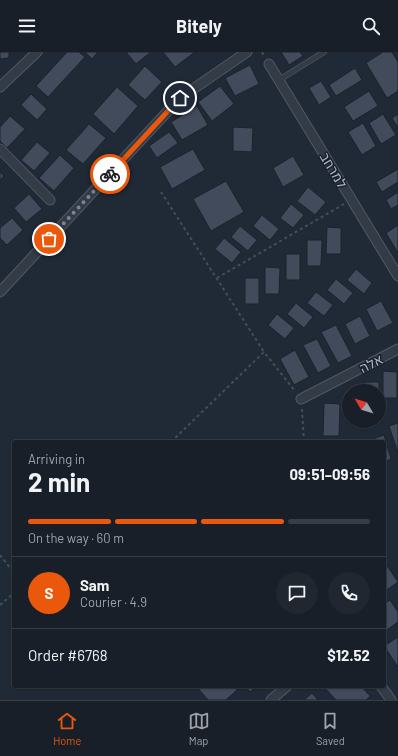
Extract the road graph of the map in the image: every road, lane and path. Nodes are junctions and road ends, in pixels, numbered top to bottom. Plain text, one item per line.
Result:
1 (37, 52) edge
2 (246, 52) edge
3 (324, 52) edge
4 (269, 64) dead end
5 (279, 80) junction
6 (0, 87) edge
7 (0, 149) edge
8 (161, 192) dead end
9 (50, 200) dead end
10 (352, 200) junction
11 (398, 276) edge
12 (217, 278) junction
13 (0, 292) edge
14 (398, 349) edge
15 (264, 352) junction
16 (301, 399) junction
17 (173, 440) edge
18 (304, 440) edge
19 (0, 555) edge
20 (12, 570) edge
21 (12, 595) edge
22 (0, 605) edge
23 (285, 688) edge
24 (382, 688) edge
25 (271, 700) edge
26 (391, 700) edge

1 - 6 street
2 - 13 street
3 - 5 lane
4 - 5 street, למרחב
5 - 10 street, למרחב
7 - 9 street
8 - 12 path
10 - 11 street, למרחב
10 - 12 path
12 - 15 path
14 - 16 street, אלה
15 - 16 path
15 - 17 path
16 - 18 path
19 - 20 path
21 - 22 path
23 - 25 street
24 - 26 street

